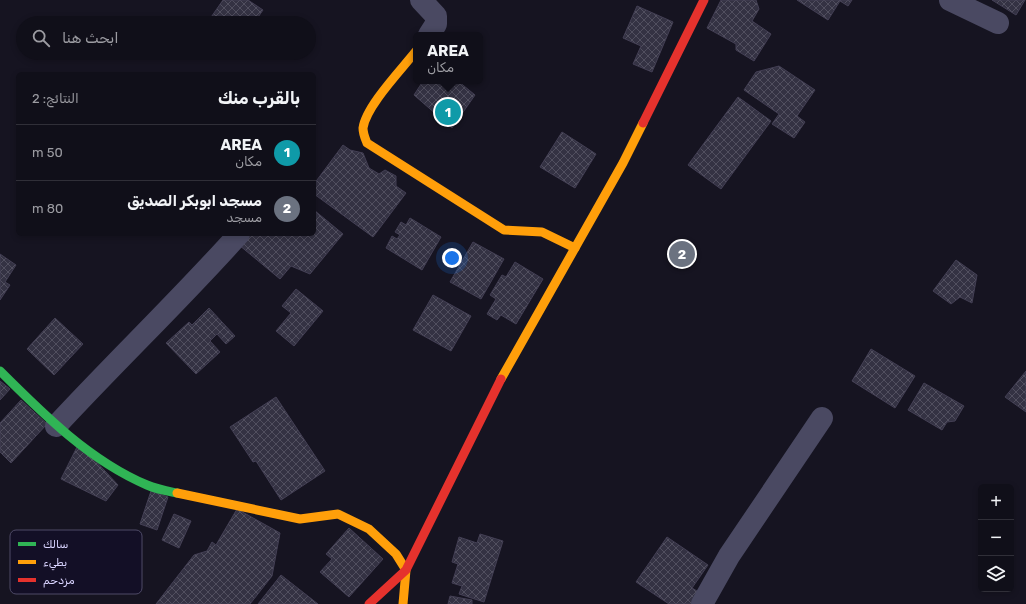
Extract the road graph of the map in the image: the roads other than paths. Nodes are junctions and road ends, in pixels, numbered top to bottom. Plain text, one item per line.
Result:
1 (421, 0) edge
2 (704, 0) edge
3 (950, 0) edge
4 (998, 23) dead end
5 (430, 32) edge
6 (413, 55) edge
7 (237, 236) edge
8 (575, 248) junction
9 (0, 371) edge
10 (822, 418) dead end
11 (56, 426) junction
12 (406, 570) junction
13 (370, 604) edge
14 (403, 604) edge
15 (702, 604) edge

1 - 5 street
2 - 8 street
3 - 4 street
6 - 8 street
7 - 11 street
8 - 12 street
9 - 11 street
10 - 15 street
11 - 12 street
12 - 13 street
12 - 14 street

